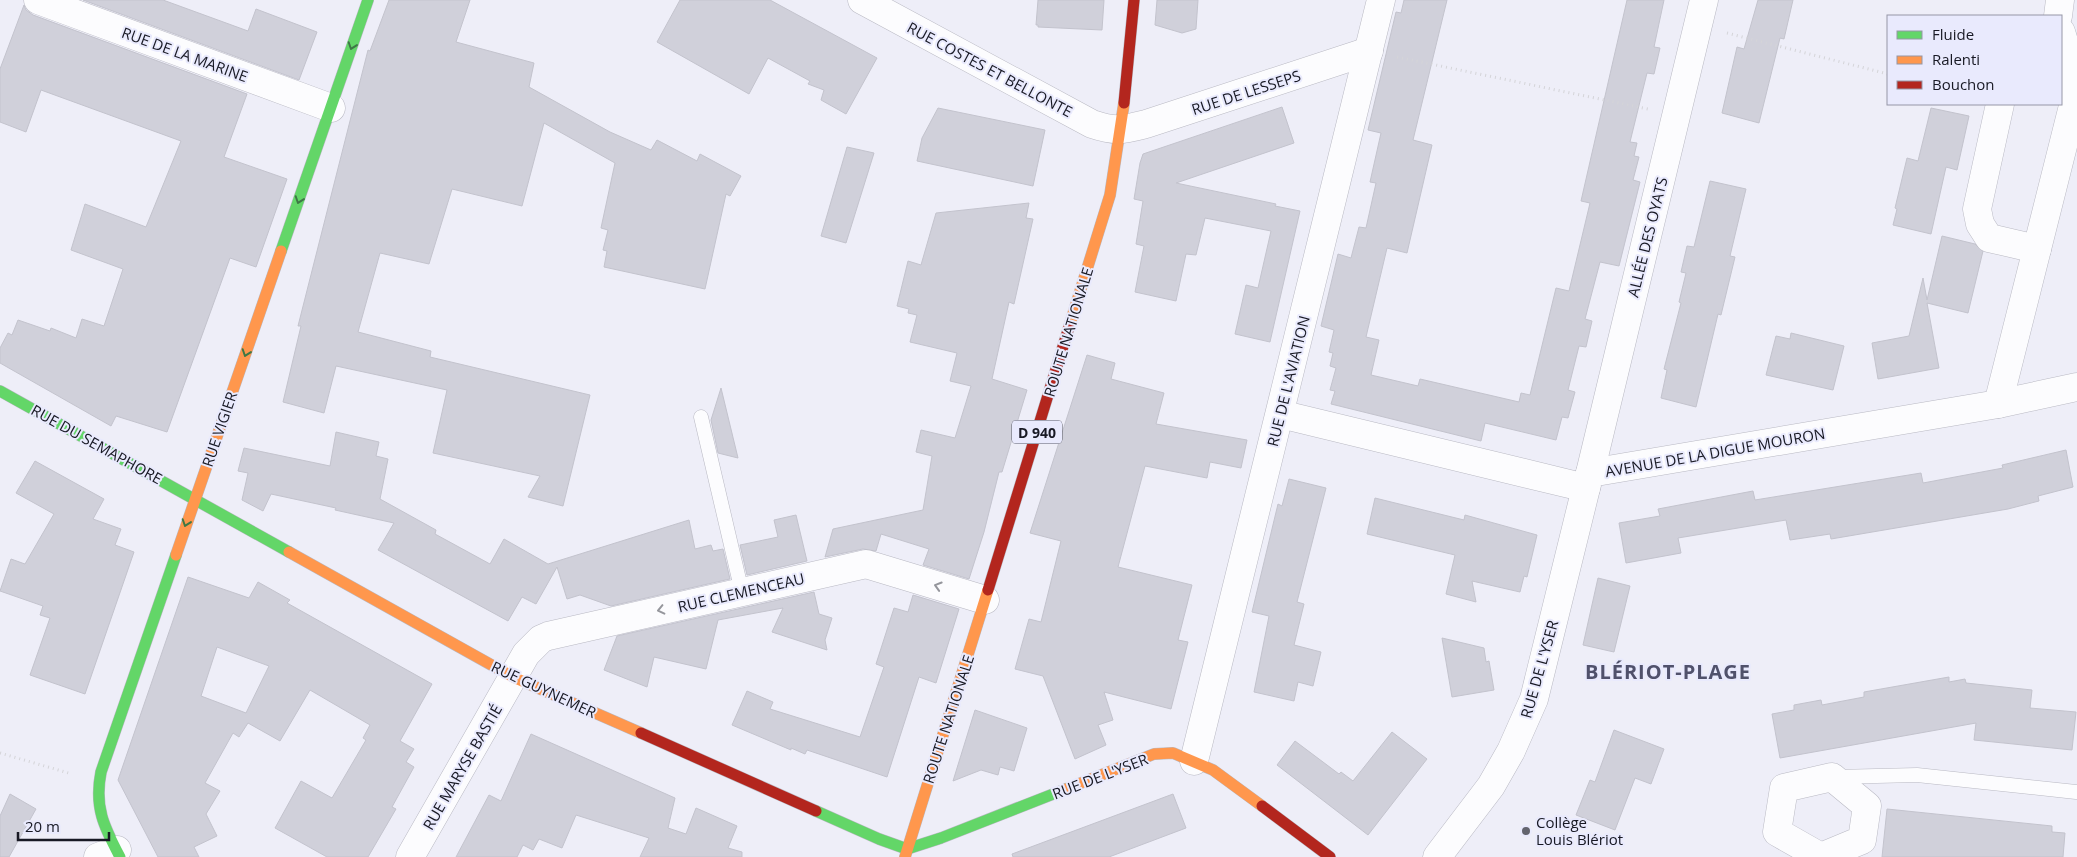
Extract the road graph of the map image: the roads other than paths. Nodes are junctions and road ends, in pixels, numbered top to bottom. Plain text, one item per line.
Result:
1 (38, 0) edge
2 (368, 0) edge
3 (862, 0) edge
4 (1134, 0) edge
5 (1381, 0) edge
6 (2060, 0) edge
7 (1701, 13) edge
8 (2058, 15) edge
9 (2062, 35) edge
10 (1369, 51) junction
11 (2000, 105) edge
12 (331, 108) junction
13 (1121, 131) junction
14 (2037, 249) junction
15 (2077, 387) edge
16 (0, 391) edge
17 (1998, 404) junction
18 (1280, 414) junction
19 (700, 417) dead end
20 (1588, 481) junction
21 (195, 498) junction
22 (742, 592) junction
23 (985, 600) junction
24 (513, 677) junction
25 (1194, 761) junction
26 (1832, 778) junction
27 (2076, 792) edge
28 (906, 853) edge
29 (112, 855) edge
30 (410, 857) edge
31 (1330, 857) edge
32 (1437, 857) edge
33 (1821, 857) edge

1 - 12 street, RUE DE LA MARINE
2 -> 12 street, RUE VIGIER
3 - 13 street, RUE COSTES ET BELLONTE
4 - 13 street, ROUTE NATIONALE / D 940
5 - 10 street, RUE DE L'AVIATION
6 - 8 street
7 - 20 street, ALLÉE DES OYATS
9 - 14 street
10 - 13 street, RUE DE LESSEPS
10 - 18 street, RUE DE L'AVIATION
11 - 14 street
12 -> 21 street, RUE VIGIER
13 - 23 street, ROUTE NATIONALE / D 940
14 - 17 street
15 - 17 street, AVENUE DE LA DIGUE MOURON
16 - 21 street, RUE DU SEMAPHORE
17 - 20 street, AVENUE DE LA DIGUE MOURON
18 - 20 street, AVENUE DE LA DIGUE MOURON
18 - 25 street, RUE DE L'AVIATION
19 - 22 lane
20 - 32 street, RUE DE L'YSER
21 - 24 street, RUE GUYNEMER
21 -> 29 street, RUE VIGIER
23 -> 22 street, RUE CLEMENCEAU
22 -> 24 street, RUE CLEMENCEAU
23 - 28 street, ROUTE NATIONALE / D 940
24 - 28 street, RUE GUYNEMER
24 - 30 street, RUE MARYSE BASTIÉ
25 - 28 street, RUE DE L'YSER
25 - 31 street, RUE DE L'YSER
26 - 27 lane
26 - 33 street
26 - 33 street

